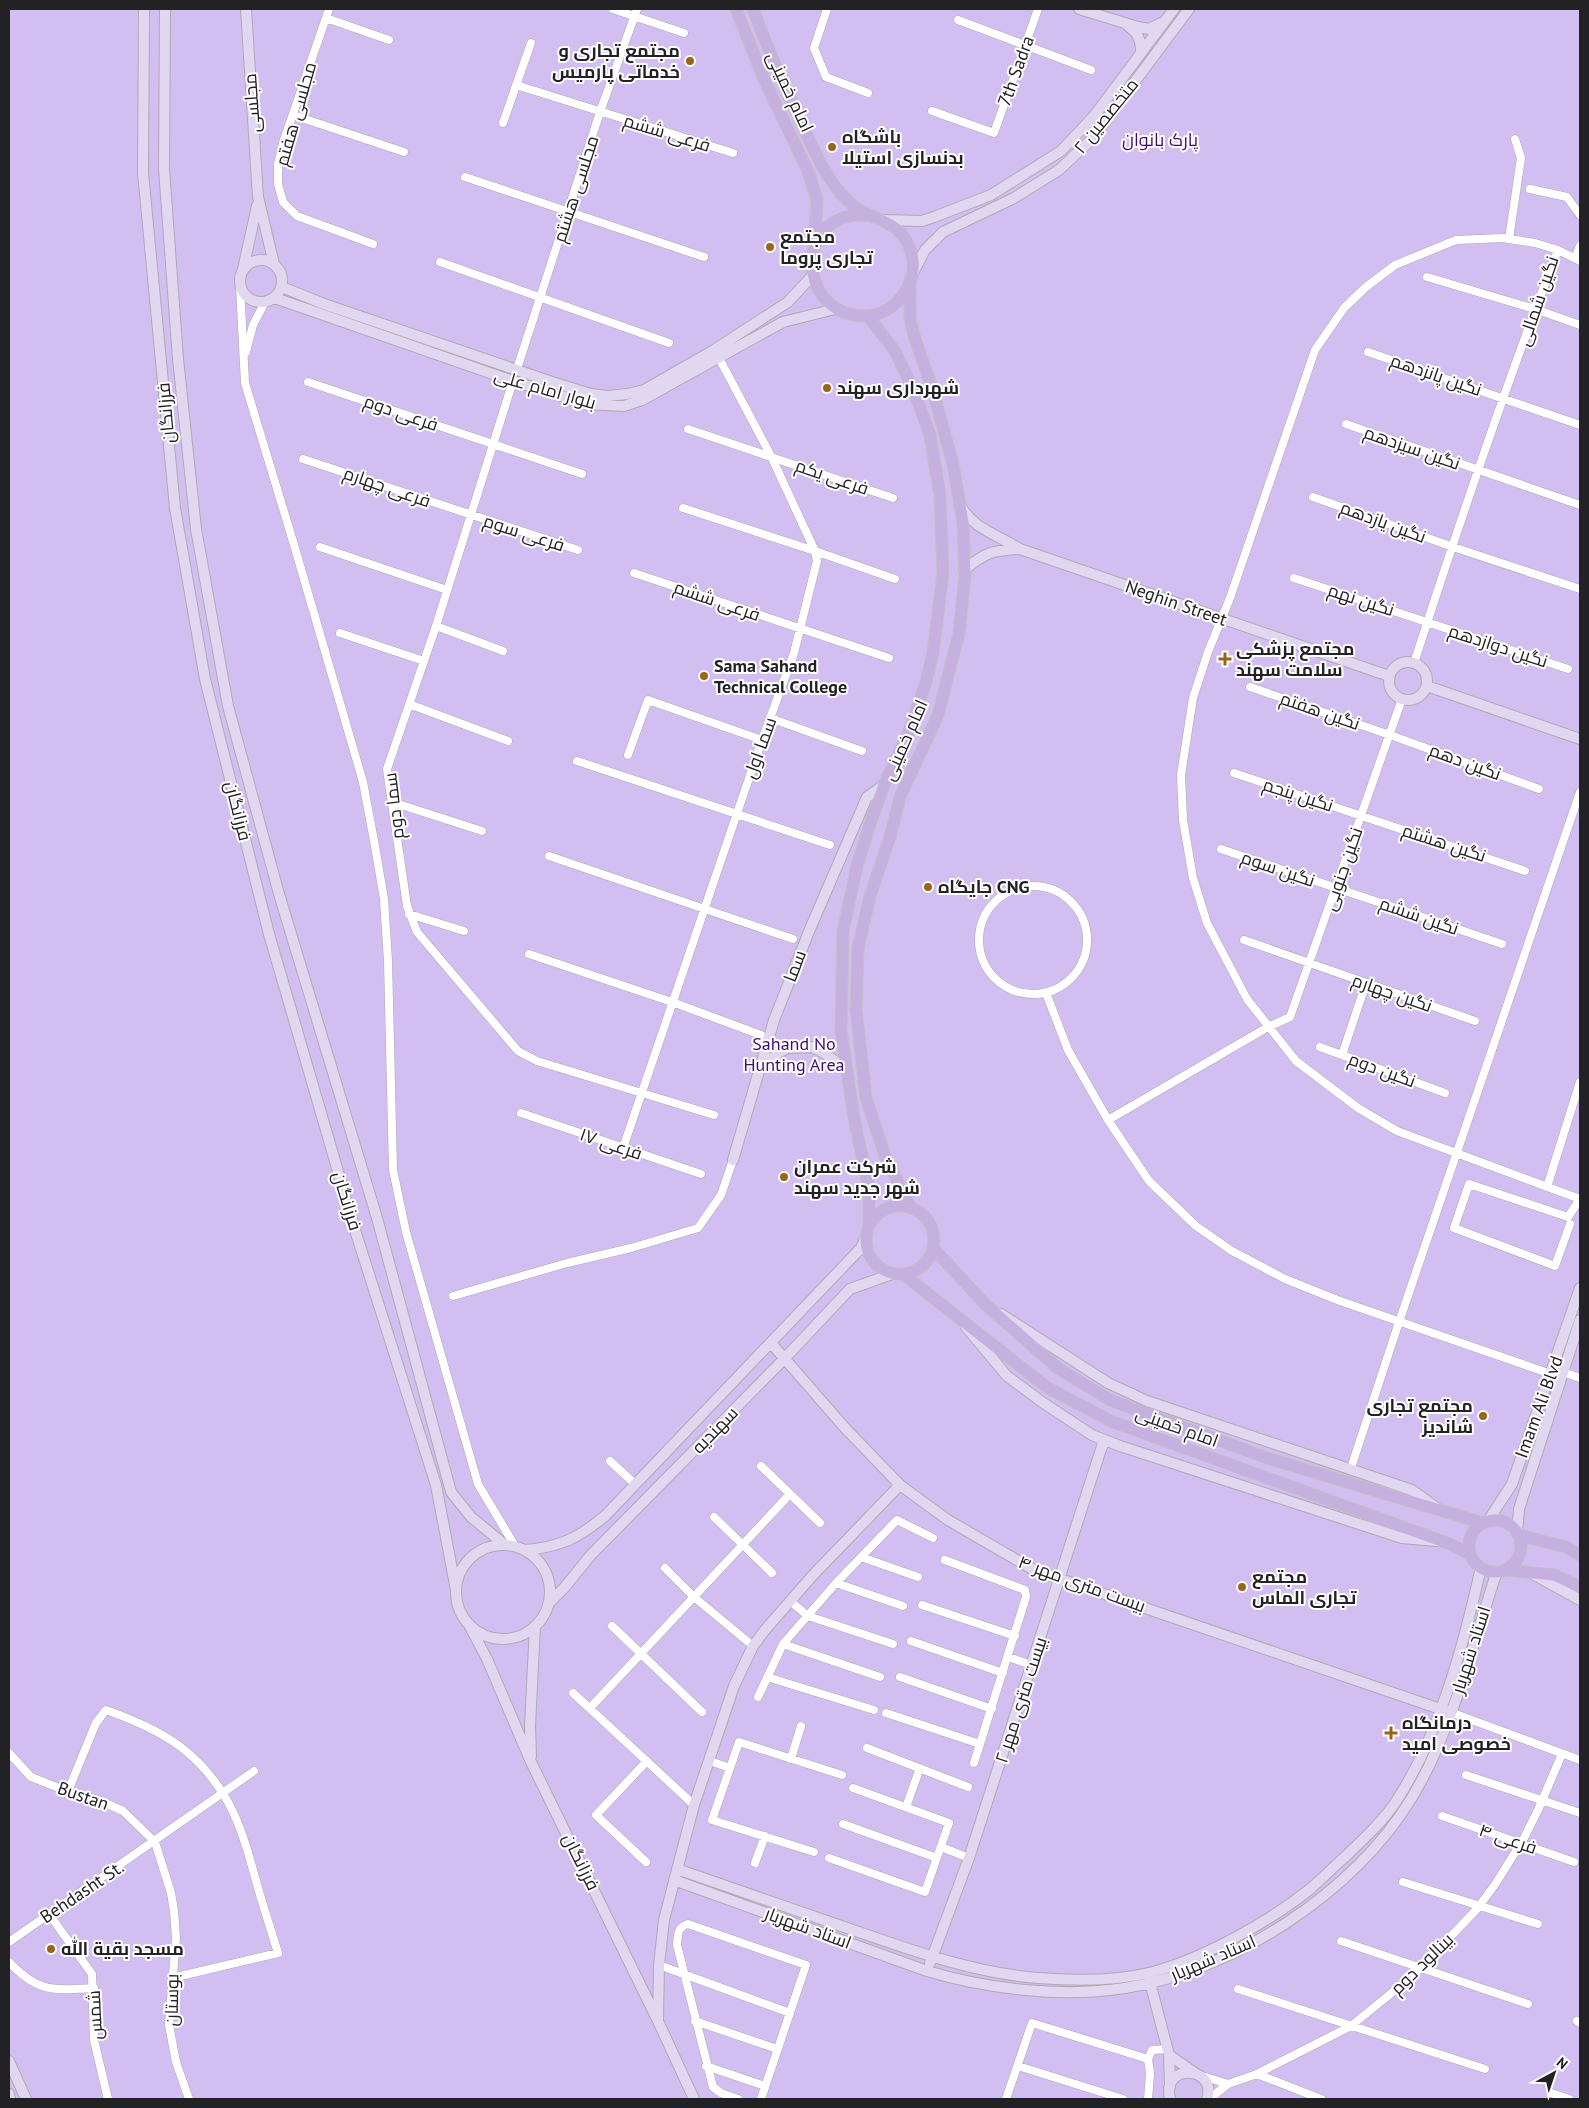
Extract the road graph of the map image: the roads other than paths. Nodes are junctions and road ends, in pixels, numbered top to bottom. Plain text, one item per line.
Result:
1 (144, 9) edge
2 (165, 9) edge
3 (246, 9) edge
4 (329, 9) edge
5 (613, 9) edge
6 (736, 9) edge
7 (754, 9) edge
8 (827, 9) edge
9 (1038, 9) edge
10 (1079, 9) edge
11 (1174, 9) edge
12 (1189, 9) edge
13 (1090, 11) edge
14 (635, 12) edge
15 (326, 18) junction
16 (958, 20) dead end
17 (1163, 23) junction
18 (1125, 24) junction
19 (684, 33) dead end
20 (389, 40) dead end
21 (531, 42) dead end
22 (1025, 45) junction
23 (1141, 52) junction
24 (1091, 70) dead end
25 (516, 85) junction
26 (868, 93) dead end
27 (600, 112) junction
28 (932, 112) dead end
29 (293, 115) junction
30 (503, 122) dead end
31 (1516, 138) dead end
32 (404, 152) dead end
33 (733, 153) dead end
34 (465, 177) dead end
35 (1530, 189) dead end
36 (258, 197) junction
37 (569, 212) junction
38 (869, 215) junction
39 (1580, 215) edge
40 (885, 220) junction
41 (1509, 239) junction
42 (373, 244) dead end
43 (1580, 246) edge
44 (814, 248) junction
45 (1558, 250) junction
46 (704, 257) dead end
47 (1578, 259) edge
48 (440, 262) dead end
49 (274, 264) junction
50 (243, 269) junction
51 (813, 275) junction
52 (1427, 276) dead end
53 (911, 277) junction
54 (240, 286) junction
55 (282, 287) junction
56 (542, 297) junction
57 (270, 300) junction
58 (1535, 308) junction
59 (835, 309) junction
60 (868, 316) junction
61 (1580, 324) edge
62 (669, 343) dead end
63 (1368, 352) dead end
64 (716, 354) junction
65 (244, 358) junction
66 (517, 369) junction
67 (513, 381) junction
68 (308, 382) dead end
69 (1504, 398) junction
70 (1346, 424) dead end
71 (1580, 425) edge
72 (688, 429) dead end
73 (494, 444) junction
74 (771, 456) junction
75 (303, 459) dead end
76 (1478, 471) junction
77 (582, 474) dead end
78 (1312, 497) dead end
79 (893, 498) dead end
80 (960, 505) junction
81 (1580, 505) edge
82 (683, 508) dead end
83 (471, 516) junction
84 (320, 547) dead end
85 (1453, 547) junction
86 (1020, 549) junction
87 (578, 550) dead end
88 (816, 551) junction
89 (964, 570) junction
90 (634, 573) dead end
91 (1294, 578) dead end
92 (895, 579) dead end
93 (1580, 589) edge
94 (447, 590) junction
95 (1222, 619) junction
96 (1427, 622) junction
97 (436, 626) junction
98 (801, 629) junction
99 (340, 633) dead end
100 (504, 651) dead end
101 (889, 658) dead end
102 (424, 661) junction
103 (1414, 663) junction
104 (1568, 669) dead end
105 (1390, 676) junction
106 (1427, 686) junction
107 (1250, 687) dead end
108 (1402, 699) junction
109 (409, 704) junction
110 (770, 718) junction
111 (1390, 735) junction
112 (1580, 739) edge
113 (762, 740) junction
114 (508, 741) dead end
115 (862, 751) dead end
116 (628, 755) dead end
117 (578, 761) dead end
118 (1234, 774) dead end
119 (884, 785) junction
120 (1539, 789) dead end
121 (1580, 792) edge
122 (392, 802) junction
123 (737, 813) junction
124 (1362, 816) junction
125 (482, 831) dead end
126 (830, 845) dead end
127 (1221, 850) dead end
128 (549, 856) dead end
129 (1526, 871) dead end
130 (1336, 888) junction
131 (704, 908) junction
132 (409, 914) junction
133 (464, 932) dead end
134 (793, 939) dead end
135 (1244, 940) dead end
136 (1502, 944) dead end
137 (529, 954) dead end
138 (1310, 964) junction
139 (1366, 983) junction
140 (1046, 993) junction
141 (672, 1002) junction
142 (1475, 1021) dead end
143 (1268, 1027) junction
144 (761, 1035) dead end
145 (1320, 1047) dead end
146 (1342, 1055) junction
147 (760, 1070) junction
148 (847, 1070) junction
149 (1580, 1082) edge
150 (1444, 1093) dead end
151 (641, 1094) junction
152 (521, 1113) dead end
153 (714, 1115) dead end
154 (1108, 1120) junction
155 (623, 1148) junction
156 (1457, 1154) junction
157 (733, 1160) joint
158 (701, 1174) dead end
159 (1547, 1187) junction
160 (1580, 1199) edge
161 (911, 1208) junction
162 (1570, 1224) dead end
163 (867, 1231) junction
164 (934, 1248) junction
165 (898, 1274) junction
166 (1580, 1288) edge
167 (453, 1296) dead end
168 (986, 1304) junction
169 (959, 1319) junction
170 (1580, 1320) edge
171 (1399, 1322) junction
172 (771, 1343) junction
173 (785, 1358) junction
174 (1563, 1372) junction
175 (1551, 1374) junction
176 (1580, 1378) edge
177 (1104, 1440) junction
178 (610, 1461) dead end
179 (761, 1466) dead end
180 (1351, 1468) junction
181 (635, 1484) junction
182 (900, 1485) junction
183 (790, 1494) junction
184 (1442, 1512) junction
185 (714, 1517) dead end
186 (1485, 1522) junction
187 (820, 1523) dead end
188 (1517, 1534) junction
189 (933, 1538) dead end
190 (1445, 1542) junction
191 (743, 1545) junction
192 (515, 1547) junction
193 (1580, 1553) edge
194 (1470, 1554) junction
195 (862, 1557) junction
196 (946, 1560) dead end
197 (1481, 1567) junction
198 (665, 1568) dead end
199 (1501, 1570) junction
200 (1528, 1572) junction
201 (772, 1573) dead end
202 (918, 1577) dead end
203 (1060, 1579) junction
204 (836, 1583) junction
205 (1580, 1587) edge
206 (456, 1590) junction
207 (694, 1597) junction
208 (1580, 1600) edge
209 (790, 1601) junction
210 (549, 1603) junction
211 (922, 1605) dead end
212 (903, 1606) dead end
213 (808, 1616) junction
214 (469, 1624) junction
215 (535, 1626) junction
216 (612, 1626) dead end
217 (1014, 1636) junction
218 (911, 1641) dead end
219 (783, 1644) junction
220 (893, 1644) dead end
221 (753, 1646) junction
222 (642, 1653) junction
223 (1008, 1657) junction
224 (1032, 1665) junction
225 (1002, 1673) junction
226 (767, 1677) junction
227 (880, 1677) dead end
228 (900, 1677) dead end
229 (573, 1693) dead end
230 (758, 1697) dead end
231 (590, 1708) junction
232 (992, 1709) junction
233 (1440, 1709) junction
234 (874, 1710) dead end
235 (702, 1712) dead end
236 (1450, 1712) junction
237 (886, 1713) dead end
238 (801, 1726) dead end
239 (980, 1744) junction
240 (867, 1748) dead end
241 (9, 1753) edge
242 (1562, 1754) junction
243 (791, 1759) junction
244 (1580, 1760) edge
245 (647, 1761) junction
246 (710, 1761) junction
247 (531, 1762) junction
248 (974, 1763) dead end
249 (730, 1768) junction
250 (920, 1768) junction
251 (254, 1772) dead end
252 (1466, 1774) dead end
253 (842, 1775) dead end
254 (968, 1786) dead end
255 (853, 1788) dead end
256 (68, 1791) junction
257 (222, 1793) junction
258 (1543, 1800) junction
259 (694, 1805) junction
260 (906, 1808) junction
261 (1580, 1813) edge
262 (1442, 1816) dead end
263 (843, 1824) dead end
264 (765, 1836) junction
265 (155, 1842) junction
266 (1521, 1843) junction
267 (941, 1847) junction
268 (814, 1852) dead end
269 (829, 1858) dead end
270 (937, 1858) junction
271 (969, 1858) junction
272 (646, 1862) dead end
273 (1574, 1862) dead end
274 (755, 1863) dead end
275 (677, 1868) junction
276 (674, 1880) junction
277 (1403, 1882) dead end
278 (1480, 1905) junction
279 (49, 1914) junction
280 (1538, 1924) dead end
281 (1342, 1941) dead end
282 (9, 1942) edge
283 (932, 1957) junction
284 (9, 1962) edge
285 (659, 1965) junction
286 (1420, 1969) junction
287 (927, 1970) junction
288 (684, 1975) junction
289 (172, 1978) junction
290 (1150, 1982) junction
291 (94, 1988) junction
292 (1238, 1989) dead end
293 (1528, 2004) dead end
294 (790, 2013) junction
295 (658, 2021) junction
296 (695, 2021) junction
297 (1351, 2026) junction
298 (777, 2049) junction
299 (1168, 2052) junction
300 (1148, 2059) junction
301 (9, 2061) edge
302 (706, 2066) junction
303 (1018, 2066) junction
304 (1485, 2069) dead end
305 (1197, 2074) junction
306 (1257, 2074) junction
307 (1228, 2084) junction
308 (765, 2086) junction
309 (1170, 2087) junction
310 (1552, 2093) dead end
311 (9, 2094) edge
312 (10, 2099) edge
313 (26, 2099) edge
314 (108, 2099) edge
315 (189, 2099) edge
316 (694, 2099) edge
317 (738, 2099) edge
318 (760, 2099) edge
319 (1006, 2099) edge
320 (1123, 2099) edge
321 (1148, 2099) edge
322 (1170, 2099) edge
323 (1208, 2099) edge
324 (1321, 2099) edge
325 (1569, 2099) edge

1 - 206 main road, فرزانگان
2 - 192 main road, فرزانگان
3 - 36 main road, مجلسی
4 - 15 street, مجلسی هفتم
5 - 14 street
6 - 44 main road, امام خمینی
7 - 38 main road, امام خمینی
8 - 26 street
9 - 22 street, 7th Sadra
10 - 13 main road
11 - 17 main road
12 - 53 main road, متخصصین ۲
13 - 18 main road
14 - 19 street
14 - 27 street, مجلسی هشتم
15 - 20 street
15 - 29 street, مجلسی هفتم
16 - 22 street
17 - 18 main road
17 - 23 main road
18 - 23 main road
21 - 25 street
22 - 24 street
22 - 28 street, 7th Sadra
23 - 40 main road
25 - 27 street, فرعی ششم
25 - 30 street
27 - 33 street, فرعی ششم
27 - 37 street, مجلسی هشتم
29 - 32 street
29 - 42 street, مجلسی هفتم
31 - 41 street
34 - 37 street
35 - 39 street
36 - 49 main road, مجلسی
36 - 50 main road, مجلسی
37 - 46 street
37 - 56 street, مجلسی هشتم
38 - 40 main road
38 - 44 main road
40 - 53 main road
41 - 45 street, نگین شمالی
41 - 95 street, نگین شمالی
43 - 47 street
44 - 51 main road
45 - 47 street
45 - 58 street, نگین شمالی
48 - 56 street
49 - 50 main road
49 - 55 main road
50 - 54 main road
51 - 59 main road
51 - 64 main road, بلوار امام علی
52 - 58 street
53 - 60 main road
53 - 80 main road, امام خمینی
54 - 57 main road
54 - 65 street
55 - 57 main road
55 - 66 main road, بلوار امام علی
56 - 62 street
56 - 66 street, مجلسی هشتم
57 - 65 street
57 - 67 main road, بلوار امام علی
58 - 61 street
58 - 69 street, نگین شمالی
59 - 60 main road
59 - 64 main road, بلوار امام علی
60 - 119 main road, امام خمینی
63 - 69 street, نگین پانزدهم
64 - 66 main road, بلوار امام علی
64 - 67 main road, بلوار امام علی
64 - 74 street
65 - 192 street
66 - 67 main road
67 - 73 street, سما دوم
68 - 73 street, فرعی دوم
69 - 71 street, نگین پانزدهم
69 - 76 street, نگین شمالی
70 - 76 street, نگین سیزدهم
72 - 74 street
73 - 77 street
73 - 83 street, سما دوم
74 - 79 street, فرعی یکم
74 - 88 street
75 - 83 street, فرعی چهارم
76 - 81 street, نگین سیزدهم
76 - 85 street, نگین شمالی
78 - 85 street, نگین یازدهم
80 - 86 main road
80 - 89 main road, امام خمینی
82 - 88 street
83 - 87 street, فرعی سوم
83 - 94 street, سما دوم
84 - 94 street
85 - 93 street, نگین یازدهم
85 - 96 street, نگین شمالی
86 - 89 main road
86 - 95 main road, Neghin Street
88 - 92 street
88 - 98 street, سما اول
89 - 161 main road, امام خمینی
90 - 98 street, فرعی ششم
91 - 96 street, نگین نهم
94 - 97 street, سما دوم
95 - 105 main road, Neghin Street
95 - 143 street, نگین شمالی
96 - 103 street, نگین شمالی
96 - 104 street, نگین دوازدهم
97 - 100 street
97 - 102 street, سما دوم
98 - 101 street, فرعی ششم
98 - 110 street, سما اول
99 - 102 street
102 - 109 street, سما دوم
103 - 105 main road
103 - 106 main road
105 - 108 main road
106 - 108 main road
106 - 112 main road
107 - 111 street, نگین هفتم
108 - 111 street, نگین جنوبی
109 - 114 street
109 - 122 street, سما دوم
110 - 113 street, سما اول
110 - 115 street
111 - 120 street, نگین دهم
111 - 124 street, نگین جنوبی
113 - 116 street
113 - 123 street, سما اول
117 - 123 street
118 - 124 street, نگین پنجم
119 - 147 main road, سما
119 - 148 main road, امام خمینی
121 - 156 street
122 - 125 street
122 - 132 street, سما دوم
123 - 126 street
123 - 131 street, سما اول
124 - 129 street, نگین هشتم
124 - 130 street, نگین جنوبی
127 - 130 street, نگین سوم
128 - 131 street
130 - 136 street, نگین ششم
130 - 138 street, نگین جنوبی
131 - 134 street
131 - 141 street, سما اول
132 - 133 street
132 - 151 street, سما دوم
135 - 138 street, نگین چهارم
137 - 141 street
138 - 139 street, نگین چهارم
138 - 143 street, نگین جنوبی
139 - 142 street, نگین چهارم
139 - 146 street
140 - 140 street
140 - 154 street
141 - 144 street
141 - 151 street, سما اول
143 - 154 street, نگین جنوبی
143 - 156 street, نگین شمالی
145 - 146 street, نگین دوم
146 - 150 street, نگین دوم
147 - 148 main road
147 - 157 main road, سما
148 - 163 main road, امام خمینی
149 - 159 street
151 - 153 street, سما دوم
151 - 155 street, سما اول
152 - 155 street, فرعی ۱۷
154 - 171 street
155 - 158 street, فرعی ۱۷
156 - 159 street, نگین شمالی
156 - 171 street
157 - 167 street
159 - 160 street, نگین شمالی
160 - 162 street
161 - 163 main road
161 - 164 main road
163 - 165 main road
163 - 172 main road, سهندیه
164 - 165 main road
164 - 168 main road, امام خمینی
165 - 169 main road, امام خمینی
165 - 173 main road, سهندیه
166 - 175 main road, Imam Ali Blvd
168 - 180 main road
168 - 184 main road, امام خمینی
169 - 177 main road
169 - 190 main road, امام خمینی
170 - 174 main road, Imam Ali Blvd
171 - 175 street
171 - 180 street
172 - 173 main road, بیست متری مهر ۴
172 - 181 main road, سهندیه
173 - 182 main road, بیست متری مهر ۴
173 - 210 main road, سهندیه
174 - 176 street
174 - 188 main road, Imam Ali Blvd
175 - 186 main road, Imam Ali Blvd
177 - 190 main road
177 - 203 main road, بیست متری مهر ۲
178 - 181 street
179 - 183 street
180 - 184 main road
181 - 192 main road, سهندیه
182 - 203 main road, بیست متری مهر ۴
182 - 209 main road
183 - 187 street
183 - 191 street
184 - 186 main road, امام خمینی
185 - 191 street
186 - 188 main road
186 - 194 main road
188 - 193 main road
188 - 199 main road
189 - 195 street
190 - 194 main road, امام خمینی
191 - 201 street
191 - 207 street
192 - 206 main road
192 - 210 main road
194 - 197 main road
195 - 202 street
195 - 204 street
196 - 217 street
197 - 199 main road
197 - 233 main road, استاد شهریار
198 - 207 street
199 - 200 main road
199 - 236 main road, استاد شهریار
200 - 205 main road
200 - 208 main road
203 - 224 main road, بیست متری مهر ۲
203 - 233 main road, بیست متری مهر ۴
204 - 212 street
204 - 213 street
206 - 214 main road
207 - 221 street
207 - 222 street
209 - 213 street
209 - 221 main road
210 - 215 main road
211 - 217 street
213 - 219 street
213 - 220 street
214 - 215 main road
214 - 247 main road, فرزانگان
215 - 247 main road
216 - 222 street
217 - 223 street
218 - 225 street
219 - 226 street
219 - 227 street
221 - 246 main road
222 - 231 street
222 - 235 street
223 - 224 street
223 - 225 street
224 - 271 main road, بیست متری مهر ۲
225 - 232 street
226 - 230 street
226 - 234 street
228 - 232 street
229 - 231 street
231 - 245 street
232 - 239 street
233 - 236 main road, بیست متری مهر ۴
233 - 283 main road, استاد شهریار
236 - 242 street
236 - 290 main road, استاد شهریار
237 - 239 street
238 - 243 street
239 - 248 street
240 - 250 street
241 - 256 street, Bustan
242 - 244 street
242 - 258 street, بینالود دوم
243 - 249 street
243 - 253 street
245 - 259 street
245 - 272 street
246 - 249 street
246 - 259 main road
247 - 295 main road, فرزانگان
249 - 264 street
250 - 254 street
250 - 260 street
251 - 257 street, Behdasht St.
252 - 258 street
255 - 260 street
256 - 257 street
256 - 265 street, Bustan
257 - 265 street, Behdasht St.
257 - 289 street
258 - 261 street
258 - 266 street, بینالود دوم
259 - 275 main road
260 - 267 street
262 - 266 street, فرعی ۴
263 - 270 street
264 - 268 street
264 - 274 street
265 - 279 street, Behdasht St.
265 - 289 street, بوستان
266 - 273 street, فرعی ۴
266 - 278 street, بینالود دوم
267 - 270 street
267 - 271 street
269 - 270 street
271 - 283 main road, بیست متری مهر ۲
275 - 276 main road
275 - 283 main road, استاد شهریار
276 - 285 main road
276 - 287 main road, استاد شهریار
277 - 278 street
278 - 280 street
278 - 286 street, بینالود دوم
279 - 282 street, Behdasht St.
279 - 291 street, شمس
281 - 286 street
283 - 287 main road, بیست متری مهر ۲
284 - 291 street
285 - 288 street
285 - 295 main road
286 - 293 street
286 - 297 street, بینالود دوم
287 - 290 main road, استاد شهریار
288 - 294 street
288 - 294 street
288 - 296 street
289 - 315 street, بوستان
290 - 299 main road
291 - 314 street, شمس
292 - 297 street
294 - 298 street
295 - 316 main road, فرزانگان
296 - 298 street
296 - 302 street
297 - 304 street
297 - 306 street, بینالود دوم
298 - 308 street
299 - 300 street
299 - 305 main road
299 - 309 main road
300 - 303 street
300 - 321 street
301 - 313 main road
302 - 308 street
302 - 317 street
303 - 319 street
303 - 320 street
305 - 307 street
305 - 309 main road
305 - 323 main road
306 - 307 street, بینالود دوم
306 - 324 street
307 - 323 street, بینالود دوم
308 - 318 street
309 - 322 main road
310 - 325 street
311 - 312 main road

